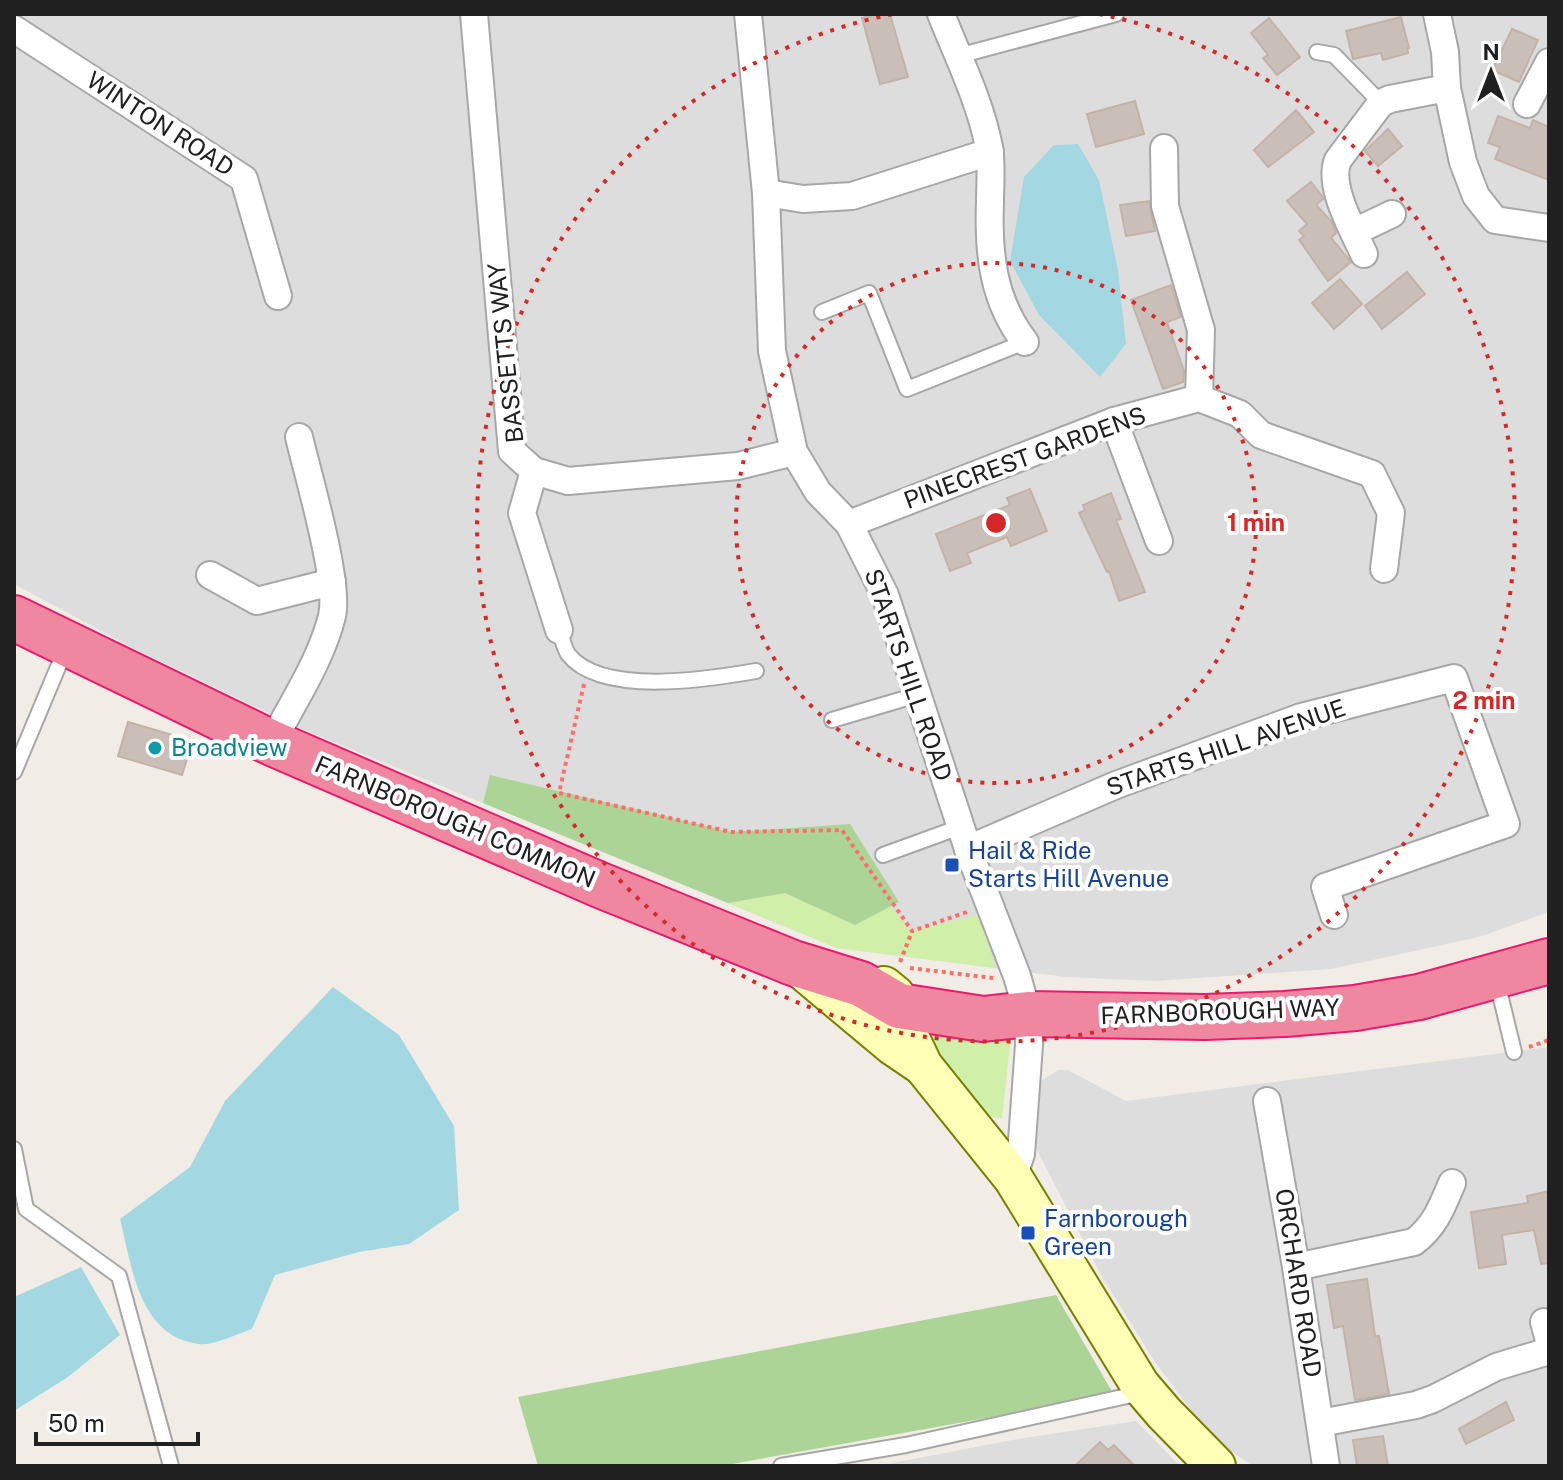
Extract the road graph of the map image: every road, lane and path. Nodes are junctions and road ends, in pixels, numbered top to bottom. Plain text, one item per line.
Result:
1 (474, 14) edge
2 (748, 14) edge
3 (941, 14) edge
4 (1116, 14) edge
5 (1437, 14) edge
6 (14, 29) edge
7 (1317, 52) dead end
8 (958, 56) junction
9 (1549, 62) edge
10 (1447, 88) junction
11 (1381, 103) junction
12 (1527, 104) dead end
13 (1164, 148) dead end
14 (990, 152) junction
15 (766, 193) junction
16 (1392, 214) dead end
17 (1549, 228) edge
18 (278, 296) dead end
19 (822, 312) dead end
20 (1025, 342) joint
21 (1199, 398) junction
22 (1114, 421) junction
23 (299, 437) dead end
24 (794, 452) junction
25 (534, 471) junction
26 (849, 524) junction
27 (1159, 541) dead end
28 (1384, 569) dead end
29 (210, 575) dead end
30 (332, 582) junction
31 (14, 618) edge
32 (559, 630) joint
33 (67, 644) junction
34 (587, 670) junction
35 (756, 671) dead end
36 (917, 695) junction
37 (832, 720) dead end
38 (272, 743) junction
39 (14, 772) edge
40 (964, 838) junction
41 (883, 855) dead end
42 (989, 904) junction
43 (1334, 915) dead end
44 (912, 931) junction
45 (1549, 961) edge
46 (793, 963) junction
47 (1496, 977) junction
48 (886, 985) junction
49 (1028, 1014) junction
50 (1514, 1052) dead end
51 (923, 1066) junction
52 (1267, 1101) dead end
53 (14, 1149) edge
54 (1013, 1178) junction
55 (1452, 1183) dead end
56 (1296, 1267) junction
57 (1549, 1351) edge
58 (1140, 1385) junction
59 (1320, 1423) junction
60 (171, 1466) edge
61 (781, 1466) edge
62 (1216, 1466) edge
63 (1326, 1466) edge

1 - 25 street, BASSETTS WAY
2 - 15 street, STARTS HILL ROAD
3 - 8 street
4 - 8 lane
5 - 10 street
6 - 18 street, WINTON ROAD
7 - 11 lane
8 - 14 street
9 - 12 street
10 - 11 street
10 - 17 street
11 - 16 street
13 - 21 street
14 - 15 street
14 - 20 street
15 - 24 street, STARTS HILL ROAD
19 - 20 lane
21 - 22 street, PINECREST GARDENS
21 - 28 street
22 - 26 street, PINECREST GARDENS
22 - 27 street
23 - 30 street
24 - 25 street, BASSETTS WAY
24 - 26 street, STARTS HILL ROAD
25 - 32 street
26 - 36 street, STARTS HILL ROAD
29 - 30 street
30 - 38 street
31 - 33 highway, FARNBOROUGH COMMON
32 - 34 lane
33 - 38 highway, FARNBOROUGH COMMON
33 - 39 lane
34 - 35 lane
34 - 44 path
36 - 37 lane
36 - 40 street, STARTS HILL ROAD
38 - 46 highway, FARNBOROUGH COMMON
40 - 41 lane
40 - 42 street, STARTS HILL ROAD
40 - 43 street, STARTS HILL AVENUE
42 - 44 path
42 - 49 street, STARTS HILL ROAD
44 - 48 path
45 - 47 highway, FARNBOROUGH WAY
46 - 48 highway, FARNBOROUGH COMMON
46 - 51 main road
47 - 49 highway, FARNBOROUGH WAY
47 - 50 lane
48 - 49 highway, FARNBOROUGH COMMON
48 - 51 main road
49 - 54 street, STARTS HILL ROAD
51 - 54 main road
52 - 56 street, ORCHARD ROAD
53 - 60 lane
54 - 58 main road
55 - 56 street
56 - 59 street, ORCHARD ROAD
57 - 59 street
58 - 61 lane
58 - 62 main road
59 - 63 street, ORCHARD ROAD

